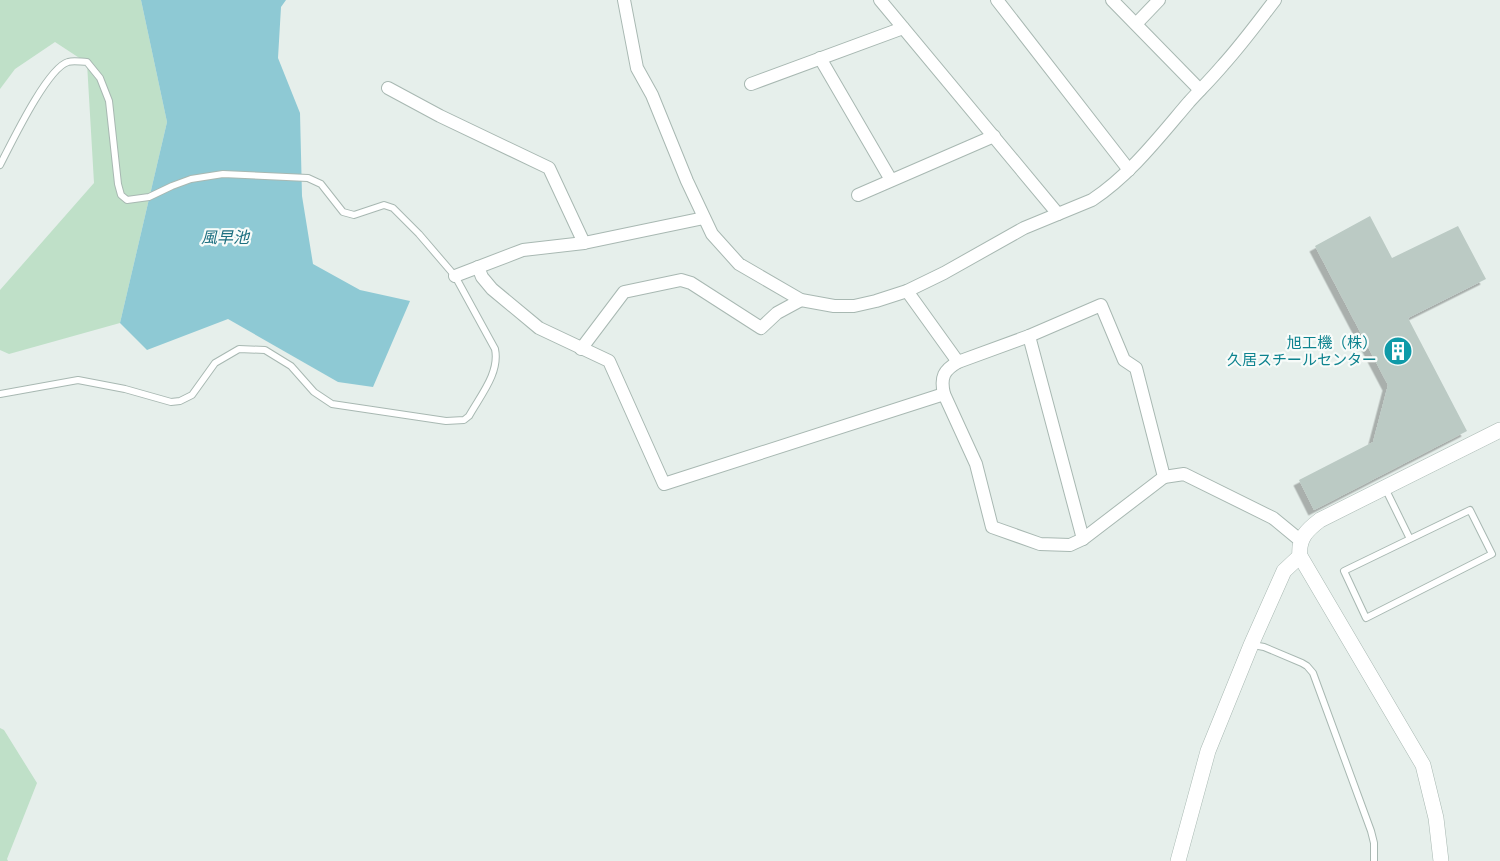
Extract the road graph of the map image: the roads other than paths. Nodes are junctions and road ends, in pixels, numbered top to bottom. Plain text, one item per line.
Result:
1 (624, 0) edge
2 (880, 0) edge
3 (997, 0) edge
4 (1112, 0) edge
5 (1159, 0) edge
6 (1275, 0) edge
7 (1136, 24) junction
8 (903, 28) junction
9 (820, 58) junction
10 (751, 84) dead end
11 (388, 88) dead end
12 (1200, 90) junction
13 (994, 136) junction
14 (0, 165) edge
15 (1129, 170) junction
16 (891, 180) junction
17 (858, 195) dead end
18 (1058, 214) junction
19 (704, 218) junction
20 (584, 243) junction
21 (478, 267) junction
22 (455, 276) junction
23 (908, 291) junction
24 (801, 300) junction
25 (1029, 336) junction
26 (581, 349) junction
27 (958, 362) junction
28 (0, 394) edge
29 (944, 394) junction
30 (1500, 430) edge
31 (1164, 477) junction
32 (1385, 487) junction
33 (1083, 539) junction
34 (1410, 539) junction
35 (1301, 548) junction
36 (1251, 645) junction
37 (1178, 861) edge
38 (1374, 861) edge
39 (1441, 861) edge

1 - 19 street
2 - 8 street
3 - 15 street
4 - 7 street
5 - 7 street
6 - 12 street
7 - 12 street
8 - 9 street
8 - 13 street
9 - 10 street
9 - 16 street
11 - 20 street
12 - 15 street
13 - 16 street
13 - 18 street
14 - 22 lane
15 - 18 street
16 - 17 street
18 - 23 street
19 - 20 street
19 - 24 street
20 - 21 street
21 - 22 street
21 - 26 street
22 - 28 lane
23 - 24 street
23 - 27 street
24 - 26 street
25 - 27 street
25 - 31 street
25 - 33 street
26 - 29 street
27 - 29 street
29 - 33 street
30 - 32 street
31 - 33 street
31 - 35 street
32 - 34 lane
32 - 35 street
34 - 34 lane
35 - 36 street
35 - 39 street
36 - 37 street
36 - 38 lane

